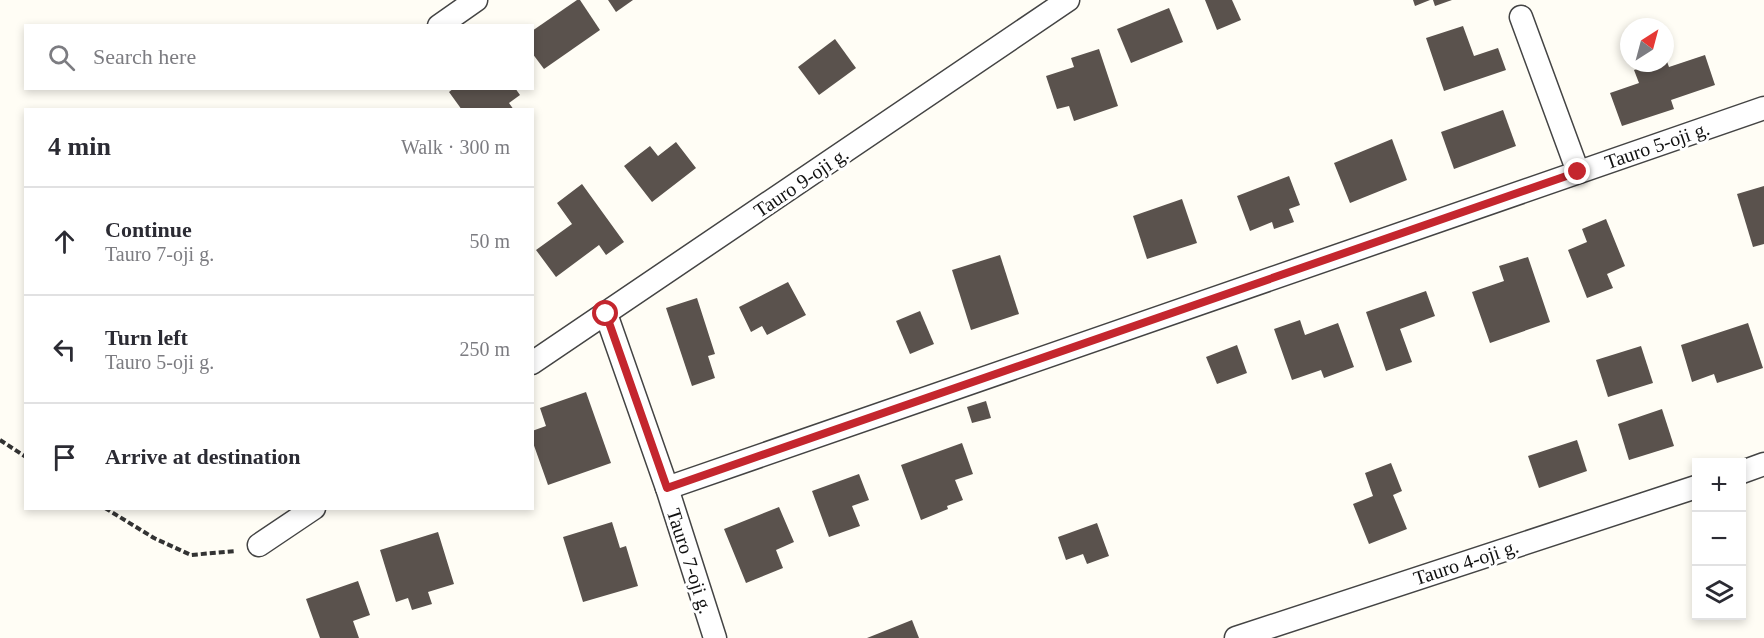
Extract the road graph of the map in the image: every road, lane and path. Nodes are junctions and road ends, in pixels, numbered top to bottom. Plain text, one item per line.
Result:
1 (476, 0) edge
2 (1068, 0) edge
3 (1521, 17) dead end
4 (442, 24) edge
5 (1764, 108) edge
6 (1578, 172) junction
7 (606, 314) junction
8 (534, 362) edge
9 (0, 440) edge
10 (24, 456) edge
11 (1764, 464) edge
12 (1746, 471) edge
13 (667, 488) junction
14 (1692, 488) edge
15 (108, 510) edge
16 (311, 510) edge
17 (259, 545) dead end
18 (236, 551) dead end
19 (715, 638) edge
20 (1236, 638) edge

1 - 4 street
2 - 7 street, Tauro 9-oji g.
3 - 6 street
5 - 6 street, Tauro 5-oji g.
6 - 13 street, Tauro 5-oji g.
7 - 8 street, Tauro 9-oji g.
7 - 13 street, Tauro 7-oji g.
9 - 10 path
11 - 12 street
13 - 19 street, Tauro 7-oji g.
14 - 20 street, Tauro 4-oji g.
15 - 18 path
16 - 17 street

